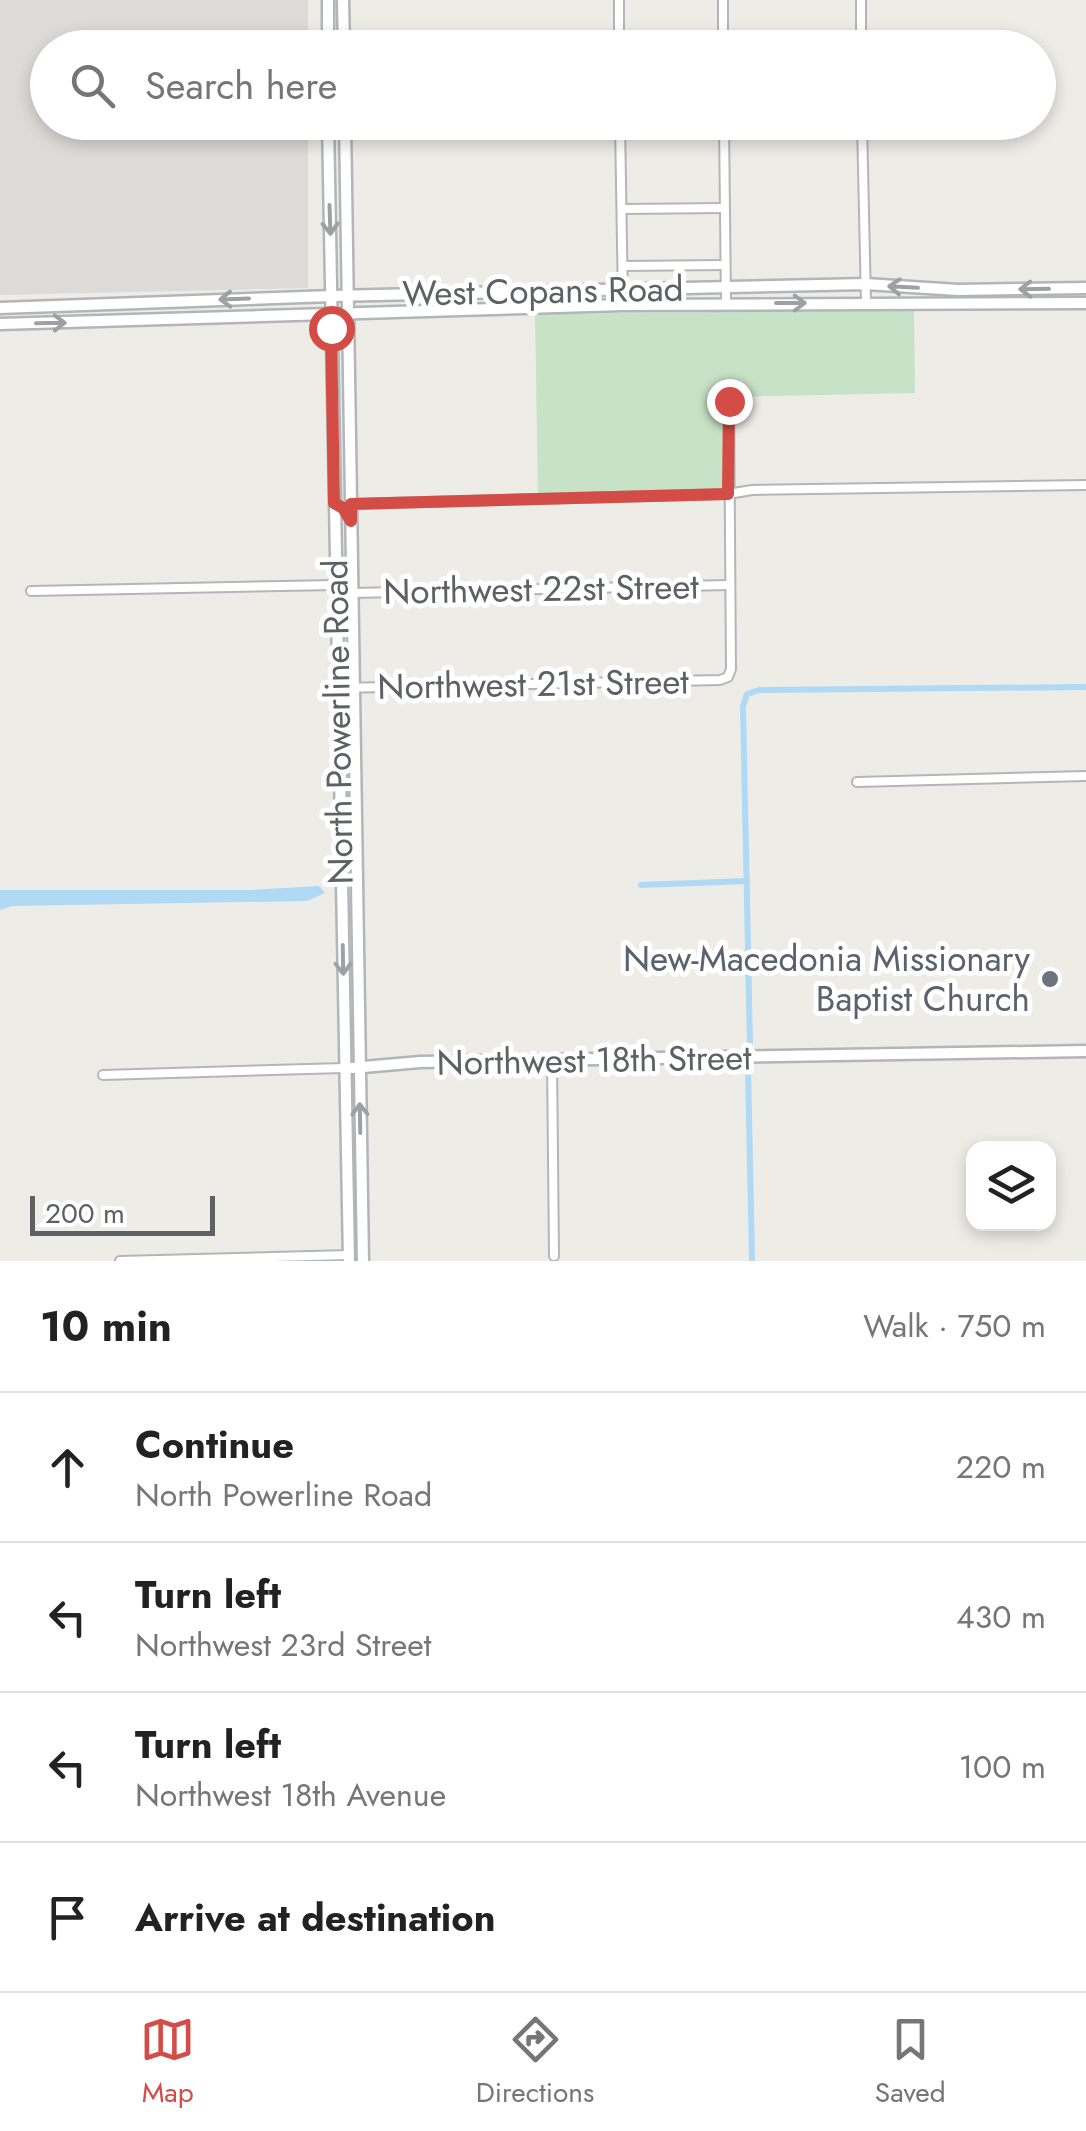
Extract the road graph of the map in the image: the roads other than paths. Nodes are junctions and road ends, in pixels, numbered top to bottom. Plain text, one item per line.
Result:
1 (328, 0) edge
2 (343, 0) edge
3 (619, 0) edge
4 (722, 0) edge
5 (861, 0) edge
6 (328, 15) junction
7 (328, 30) edge
8 (332, 30) edge
9 (343, 30) edge
10 (619, 30) edge
11 (723, 30) edge
12 (861, 30) edge
13 (328, 140) edge
14 (345, 140) edge
15 (621, 140) edge
16 (724, 140) edge
17 (862, 140) edge
18 (724, 208) junction
19 (623, 210) junction
20 (726, 265) junction
21 (623, 266) junction
22 (866, 284) junction
23 (726, 288) junction
24 (1086, 288) edge
25 (623, 289) junction
26 (332, 296) junction
27 (349, 296) junction
28 (866, 303) junction
29 (1086, 303) edge
30 (726, 304) junction
31 (623, 306) junction
32 (0, 308) edge
33 (331, 313) junction
34 (348, 313) junction
35 (0, 324) edge
36 (729, 401) dead end
37 (1086, 485) edge
38 (728, 494) junction
39 (334, 503) junction
40 (351, 504) junction
41 (351, 521) junction
42 (335, 585) junction
43 (729, 585) junction
44 (30, 591) dead end
45 (352, 593) junction
46 (338, 688) junction
47 (354, 688) junction
48 (1086, 776) edge
49 (858, 782) dead end
50 (341, 866) junction
51 (356, 919) junction
52 (1086, 1051) edge
53 (552, 1060) junction
54 (344, 1068) junction
55 (358, 1068) junction
56 (103, 1074) dead end
57 (554, 1256) dead end
58 (356, 1259) edge
59 (120, 1261) edge

1 - 6 main road
2 - 9 main road
3 - 10 street
4 - 11 street
5 - 12 street
6 - 7 main road
6 - 8 main road
13 -> 26 main road, North Powerline Road
14 - 27 main road, North Powerline Road
15 - 19 street
16 - 18 street
17 - 22 street
18 - 19 street
18 - 20 street
19 - 21 street
20 - 21 street
20 - 23 street
21 - 25 street
22 - 23 main road, West Copans Road
24 -> 22 main road, West Copans Road
22 - 28 street
23 - 25 main road, West Copans Road
23 - 30 street
25 - 27 main road, West Copans Road
25 - 31 street
26 - 27 main road, West Copans Road
26 -> 32 main road, West Copans Road
26 - 33 main road, North Powerline Road
27 - 34 main road, North Powerline Road
28 - 29 main road, West Copans Road
30 -> 28 main road, West Copans Road
30 - 31 main road, West Copans Road
31 - 34 main road, West Copans Road
33 - 34 main road, West Copans Road
35 -> 33 main road, West Copans Road
33 - 39 main road, North Powerline Road
34 - 40 main road, North Powerline Road
36 - 38 street
37 - 38 street
38 - 40 street
38 - 43 street
39 - 41 main road
39 - 42 main road, North Powerline Road
40 - 41 main road, North Powerline Road
41 - 45 main road, North Powerline Road
42 - 44 street
42 - 46 main road, North Powerline Road
43 - 45 street, Northwest 22st Street
43 - 47 street, Northwest 21st Street
45 - 47 main road, North Powerline Road
46 - 47 street, Northwest 21st Street
46 - 50 main road, North Powerline Road
47 - 51 main road, North Powerline Road
48 - 49 street
50 - 51 main road
50 -> 54 main road, North Powerline Road
51 - 55 main road, North Powerline Road
52 - 53 main road, Northwest 18th Street
53 - 55 main road, Northwest 18th Street
53 - 57 street
54 - 55 main road, Northwest 18th Street
54 - 56 street, Northwest 18th Street
54 - 58 main road, North Powerline Road
58 -> 55 main road, North Powerline Road
58 - 59 street

